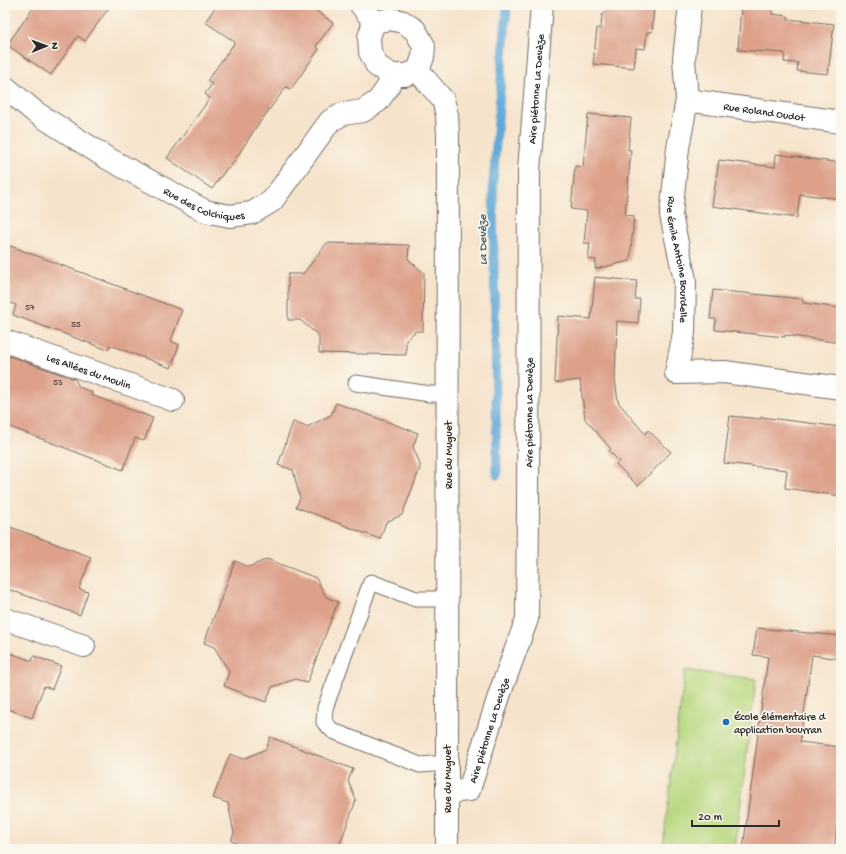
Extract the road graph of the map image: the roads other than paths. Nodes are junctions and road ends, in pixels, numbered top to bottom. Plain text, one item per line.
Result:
1 (360, 5) edge
2 (542, 5) edge
3 (690, 5) edge
4 (374, 22) junction
5 (418, 71) junction
6 (392, 75) junction
7 (5, 87) edge
8 (687, 100) junction
9 (841, 122) edge
10 (5, 340) edge
11 (356, 383) dead end
12 (841, 388) edge
13 (448, 394) junction
14 (173, 400) dead end
15 (447, 599) junction
16 (5, 619) edge
17 (84, 646) dead end
18 (447, 764) junction
19 (447, 792) junction
20 (447, 849) edge

1 - 4 street
2 - 19 street, Aire piétonne La Devèze
3 - 8 street, Rue Émile Antoine Bourdelle
4 - 5 street
4 - 6 street
5 - 6 street
5 - 13 street, Rue du Muguet
6 - 7 street, Rue des Colchiques
8 - 9 street, Rue Roland Oudot
8 - 12 street, Rue Émile Antoine Bourdelle
10 - 14 street, Les Allées du Moulin
11 - 13 lane
13 - 15 street, Rue du Muguet
15 - 18 street, Rue du Muguet
15 - 18 lane
16 - 17 street
18 - 19 street, Rue du Muguet
19 - 20 street, Rue du Muguet

